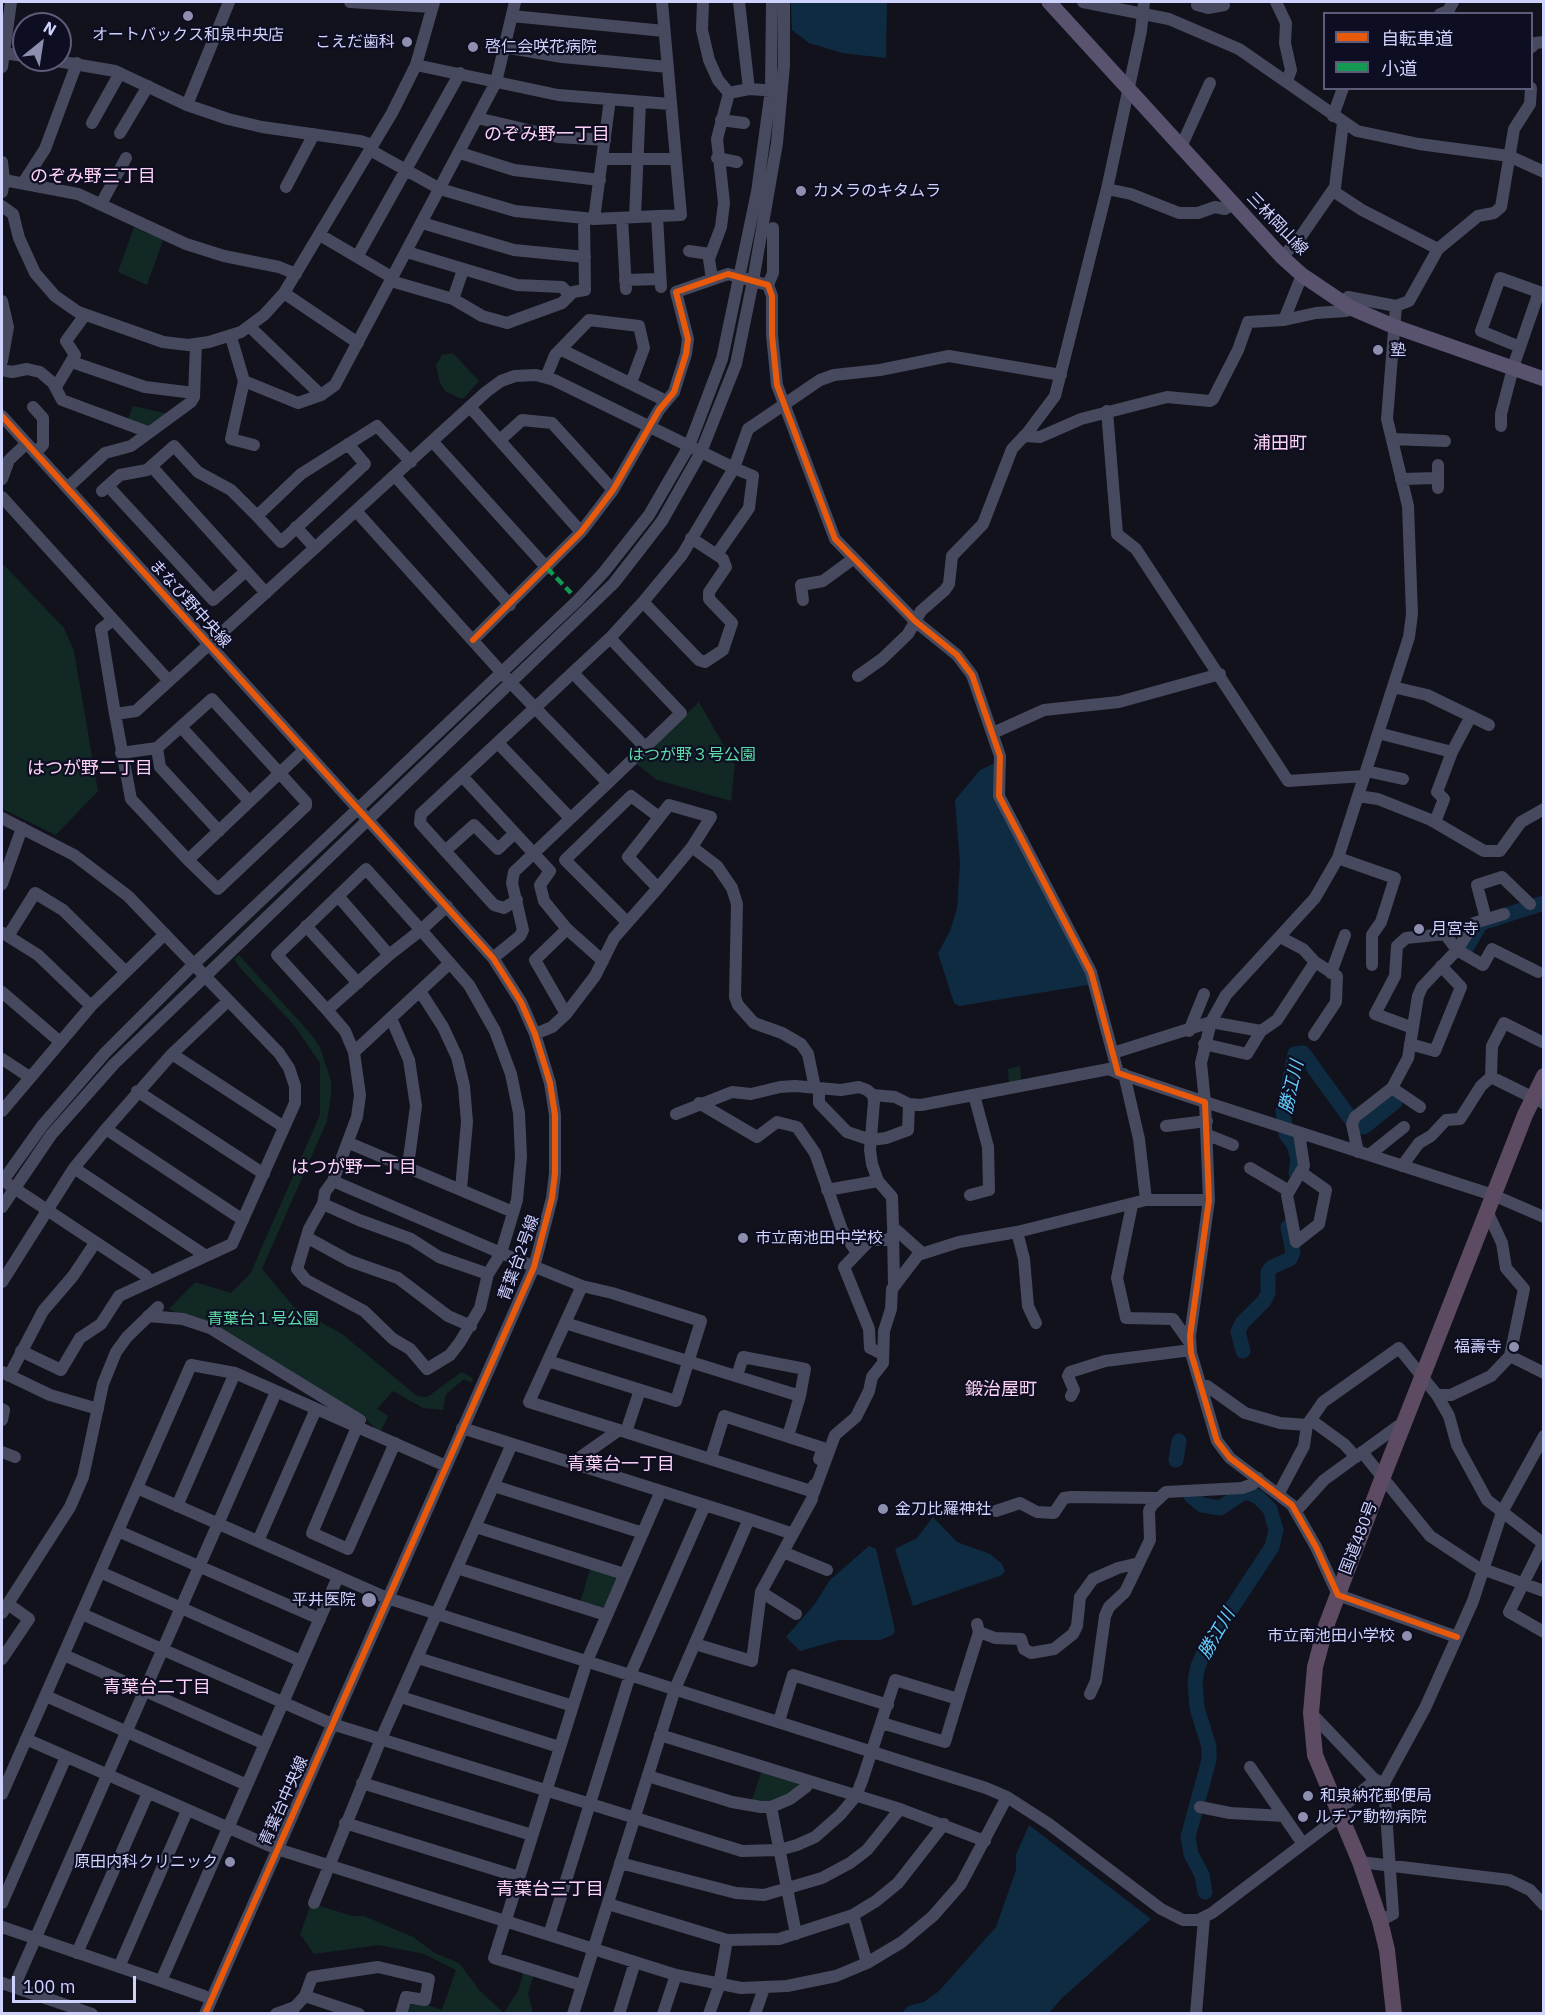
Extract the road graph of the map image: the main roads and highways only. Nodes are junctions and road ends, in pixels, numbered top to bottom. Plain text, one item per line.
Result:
1 (1049, 2) edge
2 (1544, 379) edge
3 (1544, 1077) edge
4 (1538, 1101) edge
5 (1394, 2013) edge

1 - 2 main road, 三林岡山線
3 - 4 highway, 国道480号
4 - 5 highway, 国道480号

